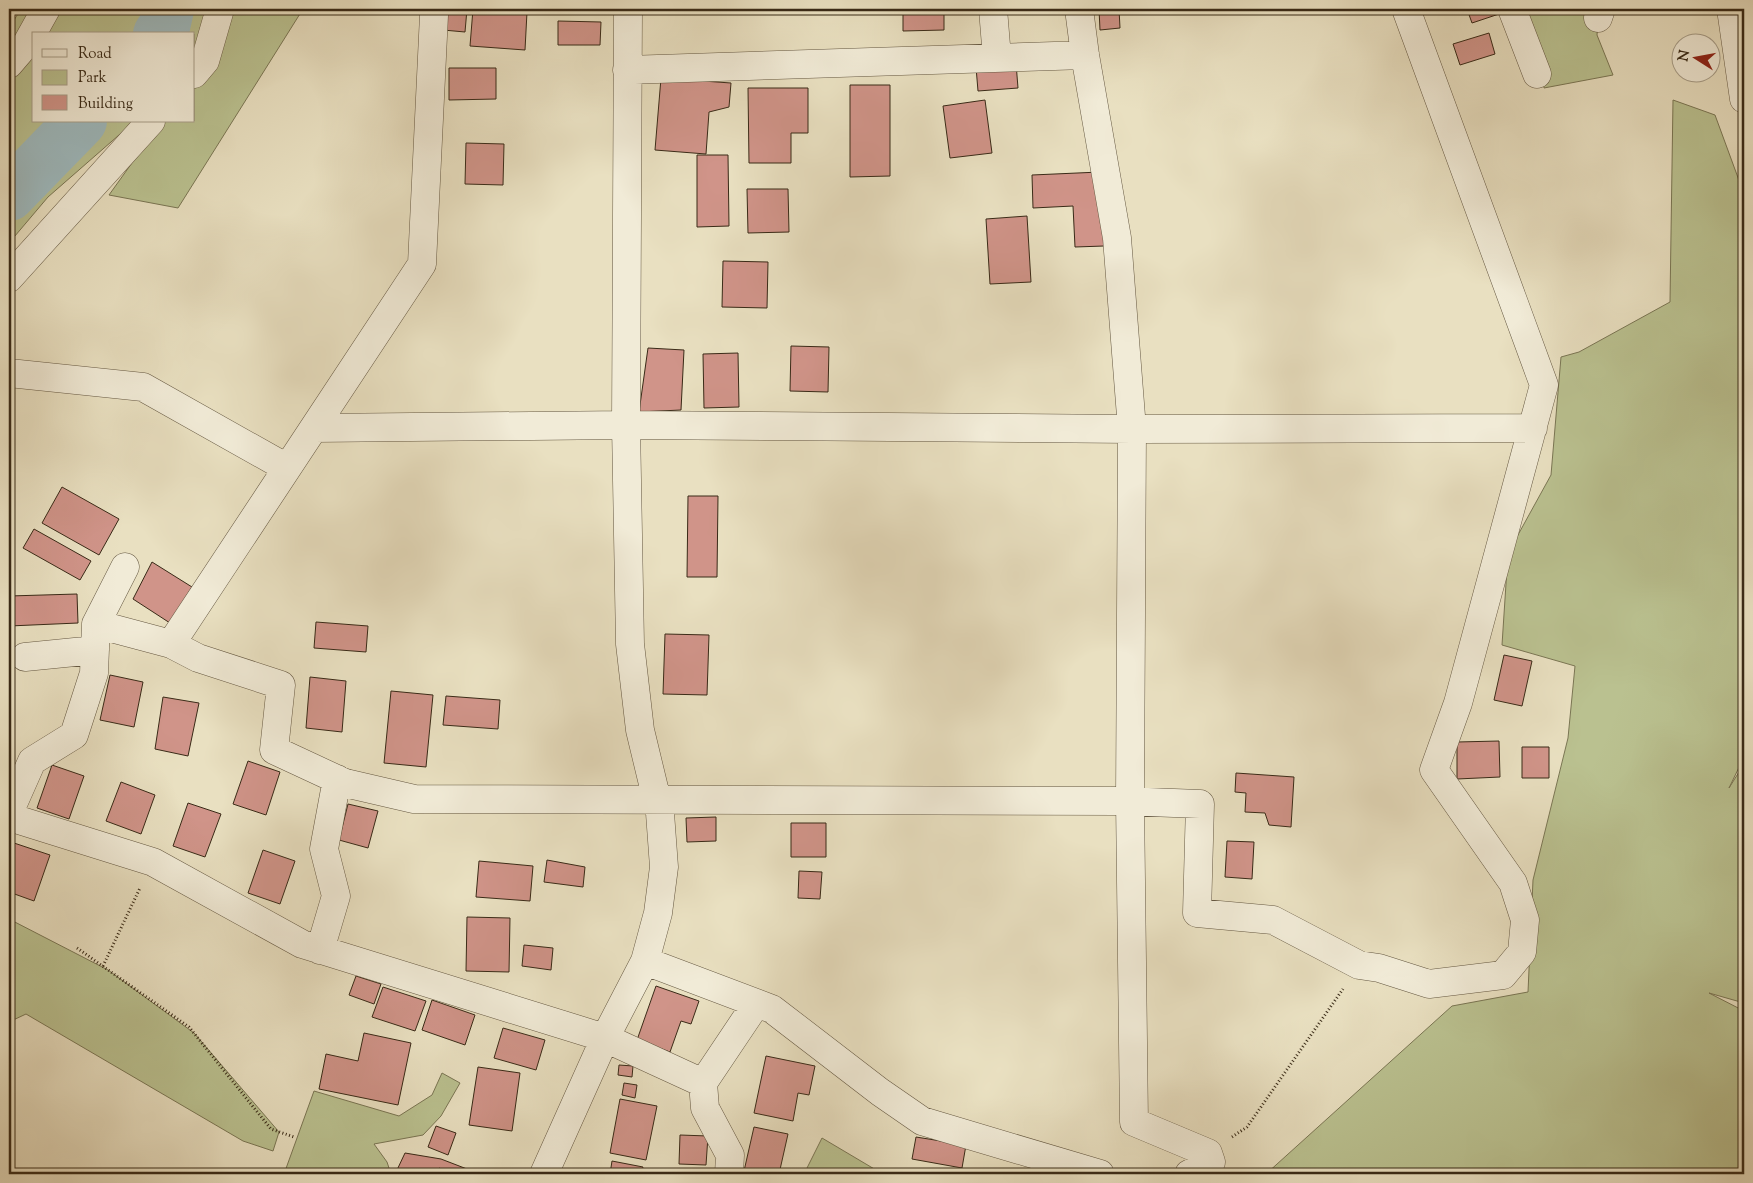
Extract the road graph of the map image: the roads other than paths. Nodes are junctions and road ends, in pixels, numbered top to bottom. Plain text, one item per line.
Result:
1 (46, 9) edge
2 (220, 9) edge
3 (628, 9) edge
4 (993, 9) edge
5 (1079, 9) edge
6 (1406, 9) edge
7 (1512, 9) edge
8 (1731, 9) edge
9 (434, 15) dead end
10 (33, 32) edge
11 (32, 34) edge
12 (1085, 55) junction
13 (997, 58) junction
14 (9, 64) edge
15 (628, 70) junction
16 (195, 73) edge
17 (1537, 74) dead end
18 (1744, 99) edge
19 (150, 122) edge
20 (9, 278) edge
21 (9, 373) edge
22 (626, 424) junction
23 (314, 428) junction
24 (1533, 428) junction
25 (1132, 429) junction
26 (287, 468) junction
27 (125, 567) dead end
28 (95, 637) junction
29 (171, 644) junction
30 (25, 657) dead end
31 (336, 780) junction
32 (657, 798) junction
33 (1130, 801) junction
34 (9, 813) edge
35 (9, 817) edge
36 (320, 950) junction
37 (645, 962) junction
38 (756, 1004) junction
39 (605, 1038) junction
40 (703, 1083) junction
41 (544, 1174) edge
42 (729, 1174) edge
43 (1100, 1174) edge
44 (1189, 1174) edge

1 - 10 street
2 - 16 street
3 - 15 street
4 - 13 street
5 - 12 street
6 - 24 street
7 - 17 street
8 - 18 street
9 - 23 street
11 - 14 street
12 - 13 street
12 - 25 street
13 - 15 street
15 - 22 street
19 - 20 street
21 - 26 street
22 - 23 street
22 - 25 street
22 - 32 street
23 - 26 street
24 - 25 street
24 - 33 street
25 - 33 street
26 - 29 street
27 - 28 street
28 - 29 street
28 - 30 street
28 - 34 street
29 - 31 street
31 - 32 street
31 - 36 street
32 - 33 street
32 - 37 street
33 - 44 street
35 - 36 street
36 - 39 street
37 - 38 street
37 - 39 street
38 - 40 street
38 - 43 street
39 - 40 street
39 - 41 street
40 - 42 street

